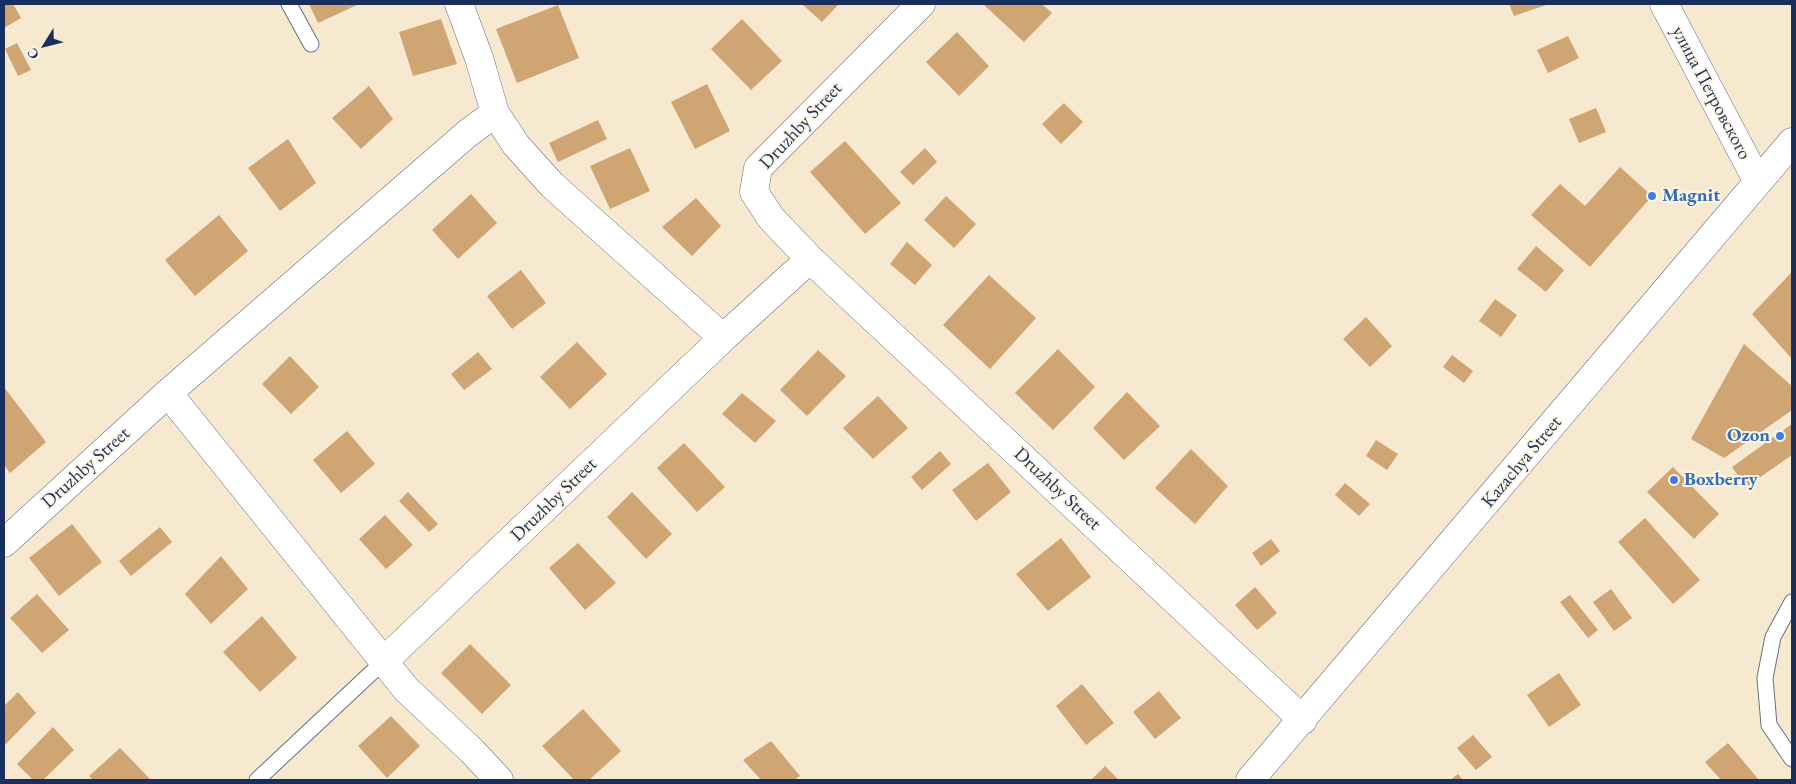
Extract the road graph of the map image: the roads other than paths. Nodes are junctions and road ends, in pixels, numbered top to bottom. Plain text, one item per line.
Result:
1 (289, 4) edge
2 (459, 4) edge
3 (921, 4) edge
4 (1664, 4) edge
5 (311, 44) dead end
6 (495, 113) junction
7 (1792, 142) edge
8 (1758, 182) junction
9 (810, 259) junction
10 (723, 338) junction
11 (168, 393) junction
12 (4, 542) edge
13 (1792, 602) edge
14 (384, 662) junction
15 (1303, 720) junction
16 (1792, 759) edge
17 (257, 780) edge
18 (499, 780) edge
19 (1250, 780) edge

1 - 5 lane
2 - 6 street
3 - 9 street, Druzhby Street
4 - 8 street, улица Петровского
6 - 10 street
6 - 11 street, Druzhby Street
7 - 8 street, Kazachya Street
8 - 15 street, Kazachya Street
9 - 10 street, Druzhby Street
9 - 15 street, Druzhby Street
10 - 14 street, Druzhby Street
11 - 12 street, Druzhby Street
11 - 14 street
13 - 16 lane
14 - 17 lane
14 - 18 street
15 - 19 street, Kazachya Street

